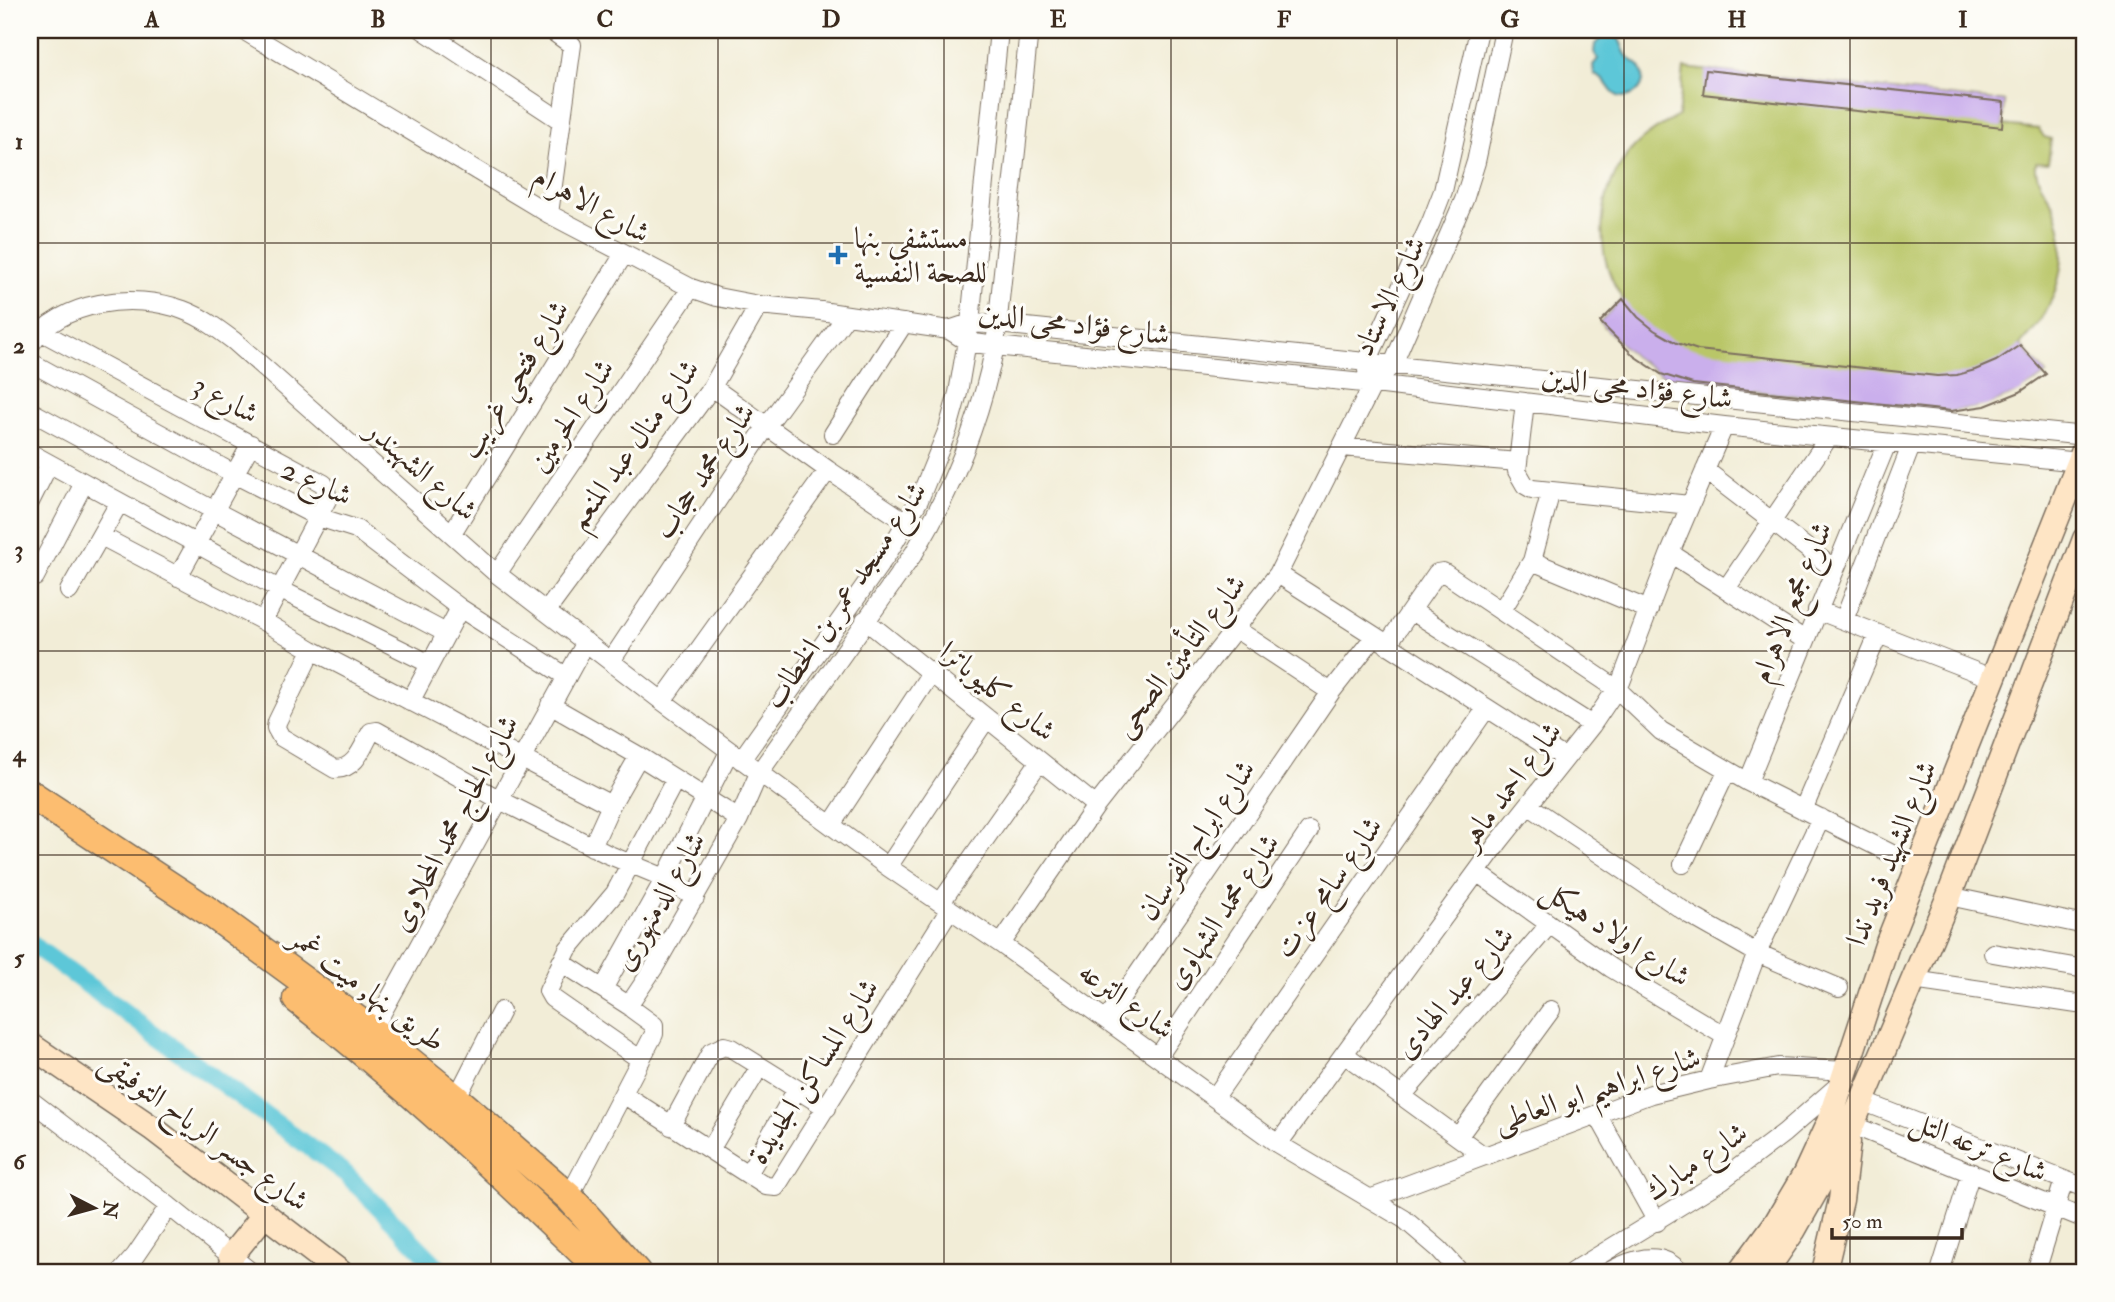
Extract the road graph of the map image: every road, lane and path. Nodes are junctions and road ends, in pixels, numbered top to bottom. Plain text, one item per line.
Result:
1 (243, 30) edge
2 (423, 30) edge
3 (551, 30) edge
4 (999, 30) edge
5 (1029, 30) edge
6 (1479, 30) edge
7 (1504, 30) edge
8 (574, 37) edge
9 (561, 120) junction
10 (989, 138) junction
11 (1017, 142) junction
12 (1452, 155) junction
13 (1476, 162) junction
14 (549, 214) junction
15 (1431, 222) junction
16 (1452, 231) junction
17 (624, 254) junction
18 (691, 288) junction
19 (759, 305) junction
20 (847, 315) junction
21 (904, 323) junction
22 (970, 323) junction
23 (998, 324) junction
24 (949, 330) junction
25 (1378, 336) junction
26 (35, 338) edge
27 (968, 342) junction
28 (1401, 344) junction
29 (995, 346) junction
30 (30, 362) edge
31 (1367, 362) junction
32 (1393, 364) junction
33 (1373, 384) junction
34 (712, 387) junction
35 (1525, 402) junction
36 (30, 411) edge
37 (1724, 426) junction
38 (766, 427) junction
39 (2047, 432) junction
40 (833, 434) dead end
41 (2085, 436) edge
42 (1829, 437) junction
43 (1886, 443) junction
44 (251, 444) junction
45 (1910, 446) junction
46 (1342, 447) junction
47 (30, 453) edge
48 (2083, 455) edge
49 (2037, 458) junction
50 (1518, 463) junction
51 (49, 464) junction
52 (828, 470) junction
53 (1705, 470) junction
54 (234, 474) junction
55 (84, 483) junction
56 (1551, 491) junction
57 (30, 502) edge
58 (119, 503) junction
59 (1690, 505) junction
60 (213, 510) junction
61 (318, 517) junction
62 (906, 522) junction
63 (1772, 522) junction
64 (452, 533) junction
65 (101, 536) junction
66 (2085, 539) edge
67 (195, 543) junction
68 (1670, 553) junction
69 (299, 555) junction
70 (1532, 561) junction
71 (1834, 569) junction
72 (497, 574) junction
73 (1278, 574) junction
74 (35, 577) dead end
75 (178, 578) junction
76 (1726, 589) junction
77 (281, 590) junction
78 (69, 591) dead end
79 (460, 608) junction
80 (1502, 610) junction
81 (1649, 610) junction
82 (1817, 610) junction
83 (1412, 611) junction
84 (546, 612) junction
85 (865, 620) junction
86 (1844, 620) junction
87 (263, 621) junction
88 (1236, 629) junction
89 (446, 633) junction
90 (1878, 635) junction
91 (1805, 640) junction
92 (1381, 641) junction
93 (586, 642) junction
94 (312, 650) junction
95 (611, 661) junction
96 (430, 664) junction
97 (931, 673) junction
98 (566, 677) junction
99 (1994, 679) junction
100 (1617, 689) junction
101 (1331, 692) junction
102 (662, 701) junction
103 (410, 702) junction
104 (550, 705) junction
105 (1486, 709) junction
106 (987, 718) junction
107 (1591, 725) junction
108 (639, 756) junction
109 (735, 756) junction
110 (1565, 758) junction
111 (522, 759) junction
112 (1040, 761) junction
113 (1727, 771) junction
114 (760, 773) junction
115 (675, 780) junction
116 (1748, 782) junction
117 (30, 794) edge
118 (704, 798) junction
119 (500, 800) junction
120 (1528, 804) junction
121 (611, 805) junction
122 (1096, 806) junction
123 (1802, 810) junction
124 (30, 815) edge
125 (1821, 818) junction
126 (739, 819) junction
127 (831, 825) junction
128 (1309, 831) dead end
129 (592, 847) junction
130 (1890, 853) dead end
131 (631, 863) junction
132 (1683, 864) dead end
133 (888, 867) junction
134 (1478, 873) junction
135 (665, 878) junction
136 (1949, 896) junction
137 (695, 898) junction
138 (946, 906) junction
139 (1549, 925) junction
140 (2085, 925) edge
141 (1002, 944) junction
142 (1887, 946) junction
143 (1924, 950) junction
144 (1757, 953) junction
145 (1993, 953) dead end
146 (561, 962) junction
147 (2085, 969) edge
148 (1872, 985) junction
149 (1839, 988) dead end
150 (603, 989) junction
151 (1909, 989) junction
152 (2085, 1001) edge
153 (631, 1007) junction
154 (1551, 1010) dead end
155 (502, 1011) dead end
156 (1107, 1019) junction
157 (372, 1031) junction
158 (1726, 1036) junction
159 (30, 1045) edge
160 (1343, 1054) junction
161 (1158, 1057) junction
162 (641, 1060) junction
163 (760, 1066) junction
164 (1844, 1076) junction
165 (1709, 1080) junction
166 (797, 1089) junction
167 (623, 1094) junction
168 (1402, 1096) junction
169 (1215, 1097) junction
170 (30, 1100) edge
171 (1862, 1101) junction
172 (827, 1108) junction
173 (448, 1109) junction
174 (1597, 1114) junction
175 (671, 1126) junction
176 (1851, 1129) junction
177 (1458, 1137) junction
178 (1278, 1144) junction
179 (710, 1150) junction
180 (1484, 1156) junction
181 (1971, 1172) junction
182 (747, 1174) junction
183 (2064, 1180) junction
184 (2085, 1188) edge
185 (569, 1197) junction
186 (1372, 1198) junction
187 (169, 1206) junction
188 (2056, 1207) junction
189 (265, 1214) junction
190 (2085, 1219) edge
191 (1657, 1222) junction
192 (232, 1256) junction
193 (121, 1272) edge
194 (251, 1272) edge
195 (340, 1272) edge
196 (603, 1272) edge
197 (636, 1272) edge
198 (1460, 1272) edge
199 (1572, 1272) edge
200 (1608, 1272) edge
201 (1680, 1272) edge
202 (1740, 1272) edge
203 (1765, 1272) edge
204 (1824, 1272) edge
205 (1940, 1272) edge
206 (2036, 1272) edge

1 - 14 street, شارع الاهرام
2 - 9 street
3 - 8 street
4 - 10 street, شارع مسجد عمر بن الخطاب
5 - 11 street, شارع مسجد عمر بن الخطاب
6 - 12 street, شارع الاستاد
7 - 13 street, شارع الاستاد
8 - 9 street
9 - 14 street
10 - 11 street
10 - 22 street, شارع مسجد عمر بن الخطاب
11 - 23 street, شارع مسجد عمر بن الخطاب
12 - 13 street
12 - 15 street, شارع الاستاد
13 - 16 street, شارع الاستاد
14 - 17 street, شارع الاهرام
15 - 16 street
15 - 25 street, شارع الاستاد
16 - 28 street, شارع الاستاد
17 - 18 street, شارع الاهرام
17 - 64 street, شارع فتحي غريب
18 - 19 street, شارع الاهرام
18 - 72 street, شارع الحرمين
19 - 20 street, شارع الاهرام
19 - 34 street, شارع منال عبد المنعم
20 - 21 street, شارع الاهرام
20 - 38 street, شارع محمد حجاب
21 - 24 street, شارع الاهرام
21 - 40 street
22 - 23 street, شارع فؤاد محى الدين
22 - 24 street, شارع فؤاد محى الدين
22 - 27 street, شارع مسجد عمر بن الخطاب
23 - 29 street, شارع مسجد عمر بن الخطاب
23 - 31 street, شارع فؤاد محى الدين
24 - 27 street, شارع فؤاد محى الدين
25 - 28 street
25 - 31 street, شارع الاستاد
26 - 44 street, شارع 3
26 - 64 street, شارع الشهبندر
27 - 29 street, شارع فؤاد محى الدين
27 - 62 street, شارع مسجد عمر بن الخطاب
28 - 32 street, شارع الاستاد
29 - 33 street, شارع فؤاد محى الدين
29 - 85 street, شارع مسجد عمر بن الخطاب
30 - 54 street, شارع 2
31 - 32 street, شارع فؤاد محى الدين
31 - 33 street, شارع الاستاد
32 - 33 street, شارع الاستاد
32 - 39 street, شارع فؤاد محى الدين
33 - 35 street, شارع فؤاد محى الدين
33 - 46 street, شارع التأمين الصحى
34 - 38 street
34 - 84 street, شارع منال عبد المنعم
35 - 37 street, شارع فؤاد محى الدين
35 - 50 street
36 - 60 street
37 - 42 street, شارع فؤاد محى الدين
37 - 53 street, شارع احمد ماهر
38 - 52 street
38 - 95 street, شارع محمد حجاب
39 - 41 street, شارع فؤاد محى الدين
39 - 49 street
42 - 43 street, شارع فؤاد محى الدين
42 - 63 street
43 - 45 street, شارع فؤاد محى الدين
43 - 71 street, شارع مجمع الاهرام
44 - 54 street
44 - 61 street, شارع 3
45 - 49 street, شارع فؤاد محى الدين
45 - 86 street
46 - 50 street
46 - 73 street, شارع التأمين الصحى
47 - 51 street
48 - 49 street, شارع فؤاد محى الدين
48 - 99 main road, شارع الشهيد فريد ندا
50 - 56 street
51 - 55 street
51 - 57 street
52 - 62 street
52 - 102 street
53 - 59 street, شارع احمد ماهر
53 - 63 street
54 - 60 street
54 - 61 street, شارع 2
55 - 58 street
55 - 74 street
56 - 59 street
56 - 70 street
58 - 65 street
58 - 67 street
59 - 68 street, شارع احمد ماهر
60 - 67 street
60 - 69 street
61 - 69 street, شارع 3
61 - 79 street, شارع 2
62 - 109 street, شارع مسجد عمر بن الخطاب
63 - 71 street
63 - 76 street
64 - 72 street, شارع الشهبندر
65 - 75 street
65 - 78 street
66 - 136 main road
67 - 75 street
67 - 77 street
68 - 76 street
68 - 81 street, شارع احمد ماهر
69 - 77 street, شارع 3
69 - 89 street
70 - 80 street
70 - 81 street
71 - 82 street, شارع مجمع الاهرام
72 - 84 street, شارع الشهبندر
73 - 88 street, شارع التأمين الصحى
73 - 92 street
75 - 87 street
76 - 91 street
77 - 87 street, شارع 3
77 - 96 street
79 - 89 street
79 - 98 street, شارع 2
80 - 83 street, شارع ابراج الفرسان
80 - 100 street
81 - 100 street, شارع احمد ماهر
82 - 86 street
82 - 91 street, شارع مجمع الاهرام
83 - 92 street, شارع ابراج الفرسان
83 - 107 street
84 - 93 street, شارع الشهبندر
85 - 97 street, شارع كليوباترا
85 - 114 street, شارع مسجد عمر بن الخطاب
86 - 90 street
87 - 94 street
88 - 101 street
88 - 122 street, شارع التأمين الصحى
89 - 96 street
90 - 99 street
90 - 123 street
91 - 116 street, شارع مجمع الاهرام
92 - 101 street, شارع ابراج الفرسان
92 - 105 street
93 - 95 street, شارع الشهبندر
93 - 98 street, شارع الحاج محمد المحلاوى
94 - 103 street
94 - 119 street
95 - 102 street, شارع الشهبندر
96 - 103 street
97 - 106 street, شارع كليوباترا
97 - 127 street
98 - 104 street, شارع الحاج محمد المحلاوى
99 - 142 main road, شارع الشهيد فريد ندا
100 - 107 street, شارع احمد ماهر
100 - 113 street
101 - 156 street, شارع ابراج الفرسان
102 - 109 street, شارع الشهبندر
103 - 111 street
104 - 108 street
104 - 111 street, شارع الحاج محمد المحلاوى
105 - 110 street
105 - 169 street, شارع سامح عزت
106 - 112 street, شارع كليوباترا
106 - 133 street
107 - 110 street, شارع احمد ماهر
108 - 115 street
108 - 121 street
109 - 114 street, شارع الشهبندر
109 - 118 street, شارع مسجد عمر بن الخطاب
110 - 120 street, شارع احمد ماهر
111 - 119 street, شارع الحاج محمد المحلاوى
111 - 121 street
112 - 122 street, شارع كليوباترا
112 - 138 street, شارع المساكن الجديدة
113 - 116 street
113 - 132 street
114 - 126 street, شارع الدمنهورى
114 - 127 street, شارع الترعه
115 - 118 street
115 - 131 street
116 - 123 street
117 - 157 highway, طريق بنها, ميت غمر
118 - 126 street
118 - 135 street, شارع مسجد عمر بن الخطاب
119 - 129 street
119 - 157 street, شارع الحاج محمد المحلاوى
120 - 134 street, شارع احمد ماهر
120 - 144 street
121 - 129 street
122 - 141 street, شارع التأمين الصحى
123 - 125 street
124 - 173 highway, طريق بنها, ميت غمر
125 - 130 street
125 - 144 street
126 - 137 street, شارع الدمنهورى
127 - 133 street, شارع الترعه
128 - 161 street, شارع محمد الشهاوى
129 - 131 street
131 - 135 street
131 - 146 street
133 - 138 street, شارع الترعه
134 - 139 street, شارع اولاد هيكل
134 - 160 street, شارع احمد ماهر
135 - 137 street
135 - 150 street, شارع مسجد عمر بن الخطاب
136 - 140 street
136 - 143 main road
137 - 153 street, شارع الدمنهورى
138 - 141 street, شارع الترعه
138 - 172 street, شارع المساكن الجديدة
139 - 158 street, شارع اولاد هيكل
139 - 168 street, شارع عبد الهادى
141 - 156 street, شارع الترعه
142 - 143 main road
142 - 148 main road, شارع الشهيد فريد ندا
143 - 151 main road
144 - 149 street
144 - 158 street
145 - 147 street
146 - 150 street
146 - 162 street
148 - 151 main road
148 - 164 main road, شارع الشهيد فريد ندا
150 - 153 street
151 - 152 street
151 - 171 main road
153 - 162 street, شارع الدمنهورى
154 - 177 street
155 - 173 street
156 - 161 street, شارع الترعه
157 - 173 highway, طريق بنها, ميت غمر
158 - 165 street
159 - 189 main road, شارع جسر الرياح التوفيقى
160 - 168 street
160 - 178 street, شارع احمد ماهر
161 - 169 street, شارع الترعه
162 - 167 street, شارع الدمنهورى
163 - 166 street
163 - 175 street
163 - 179 street
164 - 165 street, شارع ابراهيم ابو العاطى
164 - 191 street, شارع مبارك
164 - 202 main road, شارع الشهيد فريد ندا
165 - 174 street, شارع ابراهيم ابو العاطى
166 - 172 street
166 - 182 street
167 - 175 street, شارع المساكن الجديدة
167 - 185 street, شارع الدمنهورى
168 - 177 street
169 - 178 street, شارع الترعه
170 - 187 street
171 - 176 main road
171 - 183 street, شارع ترعه التل
172 - 182 street, شارع المساكن الجديدة
173 - 185 highway, طريق بنها, ميت غمر
173 - 196 highway, طريق بنها, ميت غمر
174 - 180 street, شارع ابراهيم ابو العاطى
174 - 191 street
175 - 179 street, شارع المساكن الجديدة
176 - 181 street, شارع ترعه التل
176 - 203 main road
176 - 204 main road
177 - 180 street
178 - 186 street, شارع الترعه
179 - 182 street, شارع المساكن الجديدة
180 - 186 street, شارع ابراهيم ابو العاطى
181 - 188 street, شارع ترعه التل
181 - 205 street
183 - 184 street, شارع ترعه التل
183 - 188 street
185 - 197 highway, طريق بنها, ميت غمر
186 - 198 street, شارع الترعه
187 - 192 street
187 - 193 street
188 - 190 street, شارع ترعه التل
188 - 206 street
189 - 192 main road
189 - 195 main road, شارع جسر الرياح التوفيقى
191 - 199 street, شارع مبارك
192 - 194 street
200 - 201 street

